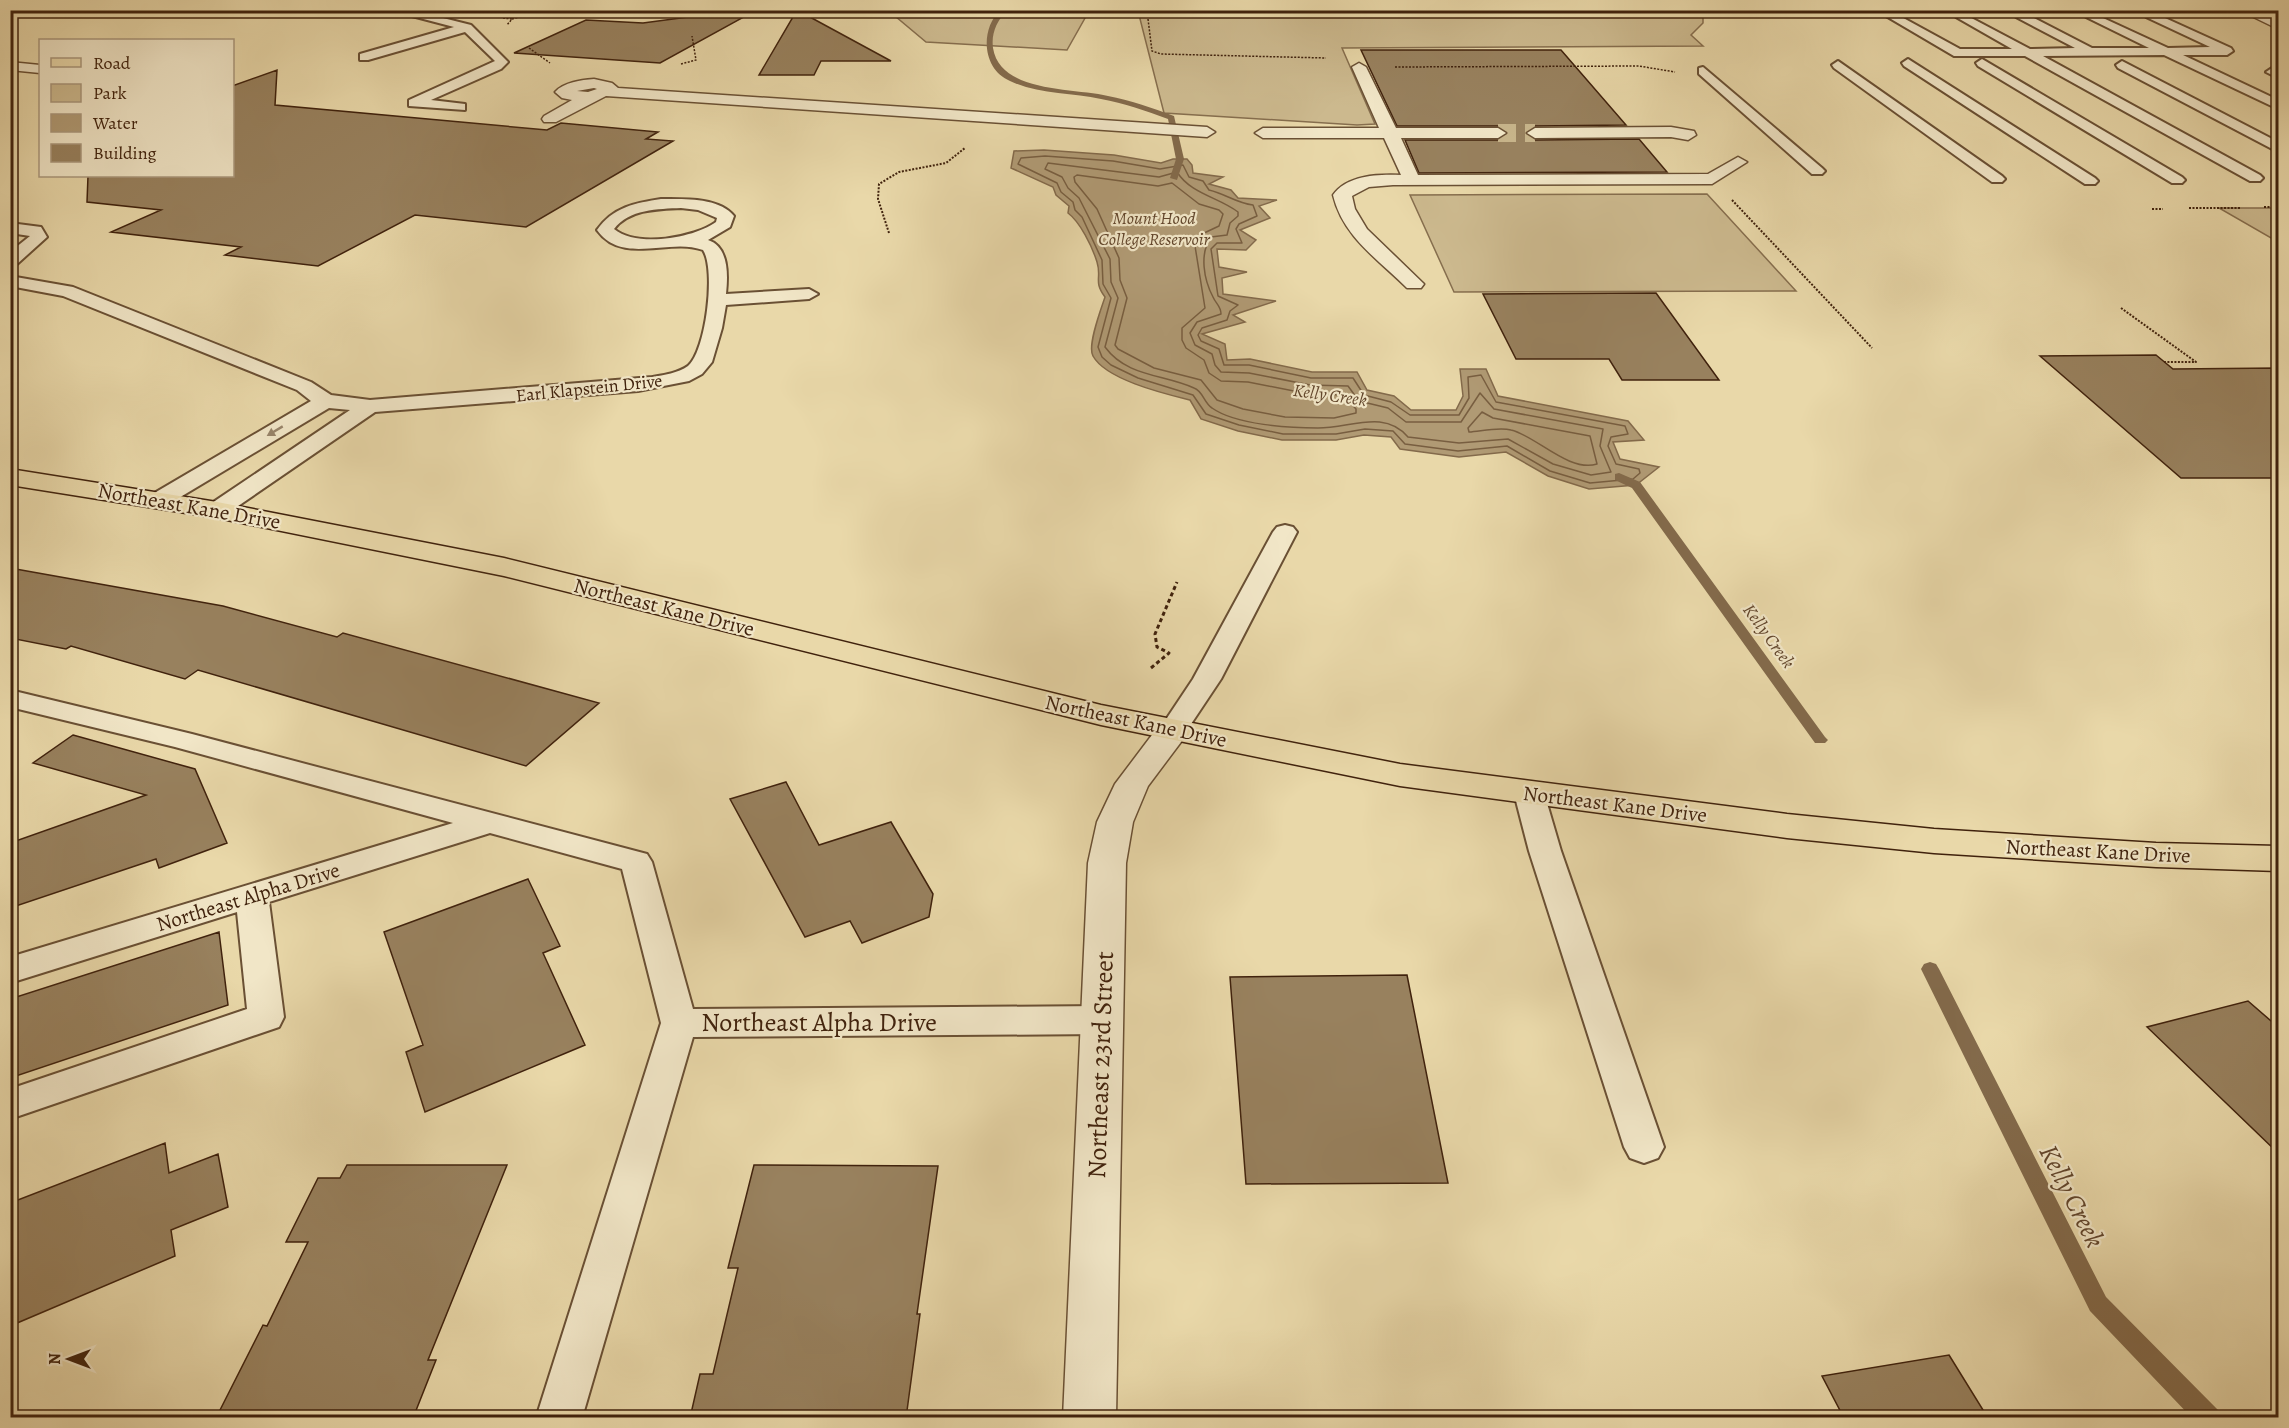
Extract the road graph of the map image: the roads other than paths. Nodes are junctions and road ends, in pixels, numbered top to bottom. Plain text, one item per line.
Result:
1 (394, 10) edge
2 (2245, 10) edge
3 (1960, 15) dead end
4 (2020, 15) dead end
5 (2090, 15) dead end
6 (2150, 15) dead end
7 (1892, 16) dead end
8 (2278, 25) edge
9 (467, 27) junction
10 (2170, 52) junction
11 (2029, 53) junction
12 (2092, 53) junction
13 (364, 57) dead end
14 (1908, 63) dead end
15 (1982, 63) dead end
16 (1838, 65) dead end
17 (2122, 65) dead end
18 (10, 66) edge
19 (1359, 67) road end
20 (39, 69) edge
21 (1703, 71) dead end
22 (608, 92) junction
23 (589, 97) junction
24 (2278, 105) edge
25 (460, 107) dead end
26 (550, 119) dead end
27 (1207, 132) dead end
28 (1388, 132) junction
29 (1263, 133) dead end
30 (1498, 133) tunnel mouth
31 (1535, 133) tunnel mouth
32 (1688, 135) dead end
33 (2278, 148) edge
34 (1738, 162) dead end
35 (1817, 171) dead end
36 (2255, 178) dead end
37 (1997, 179) dead end
38 (1412, 180) junction
39 (2176, 180) dead end
40 (2090, 181) dead end
41 (10, 228) edge
42 (695, 239) junction
43 (10, 261) edge
44 (10, 281) edge
45 (1414, 284) dead end
46 (809, 294) dead end
47 (717, 300) junction
48 (325, 401) junction
49 (370, 406) junction
50 (10, 477) edge
51 (159, 500) junction
52 (217, 510) junction
53 (1285, 532) dead end
54 (10, 698) edge
55 (1173, 730) junction
56 (1529, 793) junction
57 (485, 824) junction
58 (2278, 859) edge
59 (252, 896) junction
60 (10, 970) edge
61 (1102, 1020) junction
62 (679, 1023) junction
63 (10, 1104) edge
64 (1644, 1147) dead end
65 (560, 1418) edge
66 (1089, 1418) edge

1 - 9 lane
2 - 8 street
3 - 11 lane
4 - 12 lane
5 - 10 lane
6 - 10 lane
7 - 11 lane
9 - 13 lane
9 - 25 lane
10 - 12 lane
10 - 24 lane
11 - 12 lane
11 - 36 lane
14 - 40 lane
15 - 39 lane
16 - 37 lane
17 - 33 lane
18 - 20 street
19 - 28 street
21 - 35 lane
22 - 23 street
22 - 23 street
22 - 27 street
23 - 26 street
28 - 29 street
28 - 30 street
28 - 38 street
31 - 32 street
34 - 38 street
38 - 45 street
41 - 43 lane
42 - 42 lane
42 - 47 lane, Earl Klapstein Drive
44 - 48 lane, Earl Klapstein Drive
46 - 47 lane
47 - 49 lane, Earl Klapstein Drive
48 - 49 lane, Earl Klapstein Drive
48 -> 51 lane
49 - 52 lane
50 - 51 main road, Northeast Kane Drive
51 - 52 main road, Northeast Kane Drive
52 - 55 main road, Northeast Kane Drive
53 - 55 lane
54 - 57 lane, Northeast Alpha Drive
55 - 56 main road, Northeast Kane Drive
55 - 61 street, Northeast 23rd Street
56 - 58 main road, Northeast Kane Drive
56 - 64 lane
57 - 59 lane, Northeast Alpha Drive
57 - 62 lane, Northeast Alpha Drive
59 - 60 lane, Northeast Alpha Drive
59 - 63 lane
61 - 62 lane, Northeast Alpha Drive
61 - 66 street, Northeast 23rd Street
62 - 65 lane

